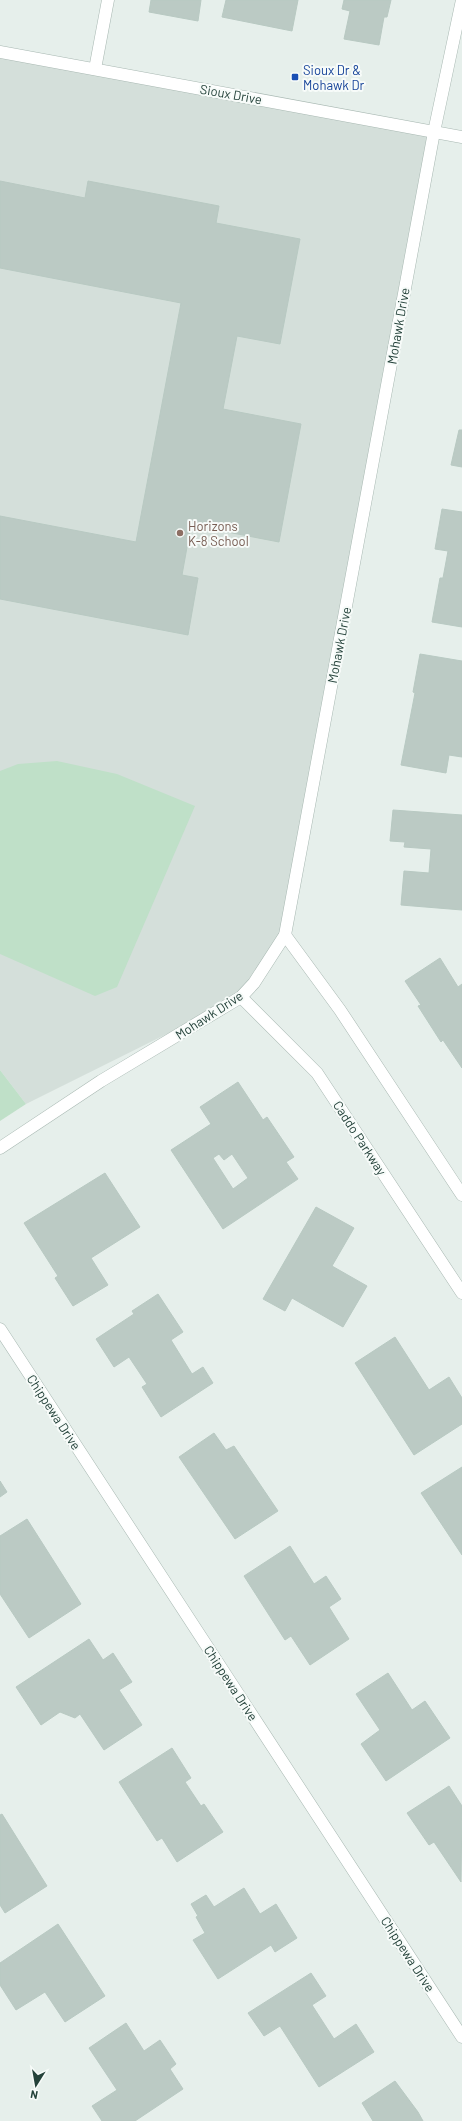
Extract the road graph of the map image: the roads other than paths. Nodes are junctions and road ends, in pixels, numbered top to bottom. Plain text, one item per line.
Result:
1 (108, 0) edge
2 (462, 0) edge
3 (0, 52) edge
4 (95, 69) junction
5 (434, 132) junction
6 (462, 137) edge
7 (285, 935) junction
8 (241, 997) junction
9 (0, 1148) edge
10 (462, 1195) edge
11 (462, 1293) edge
12 (0, 1329) edge
13 (462, 2037) edge

1 - 4 street
2 - 5 street, Mohawk Drive
3 - 4 street, Sioux Drive
4 - 5 street, Sioux Drive
5 - 6 street, Sioux Drive
5 - 7 street, Mohawk Drive
7 - 8 street, Mohawk Drive
7 - 10 street
8 - 9 street, Mohawk Drive
8 - 11 street, Caddo Parkway
12 - 13 street, Chippewa Drive

